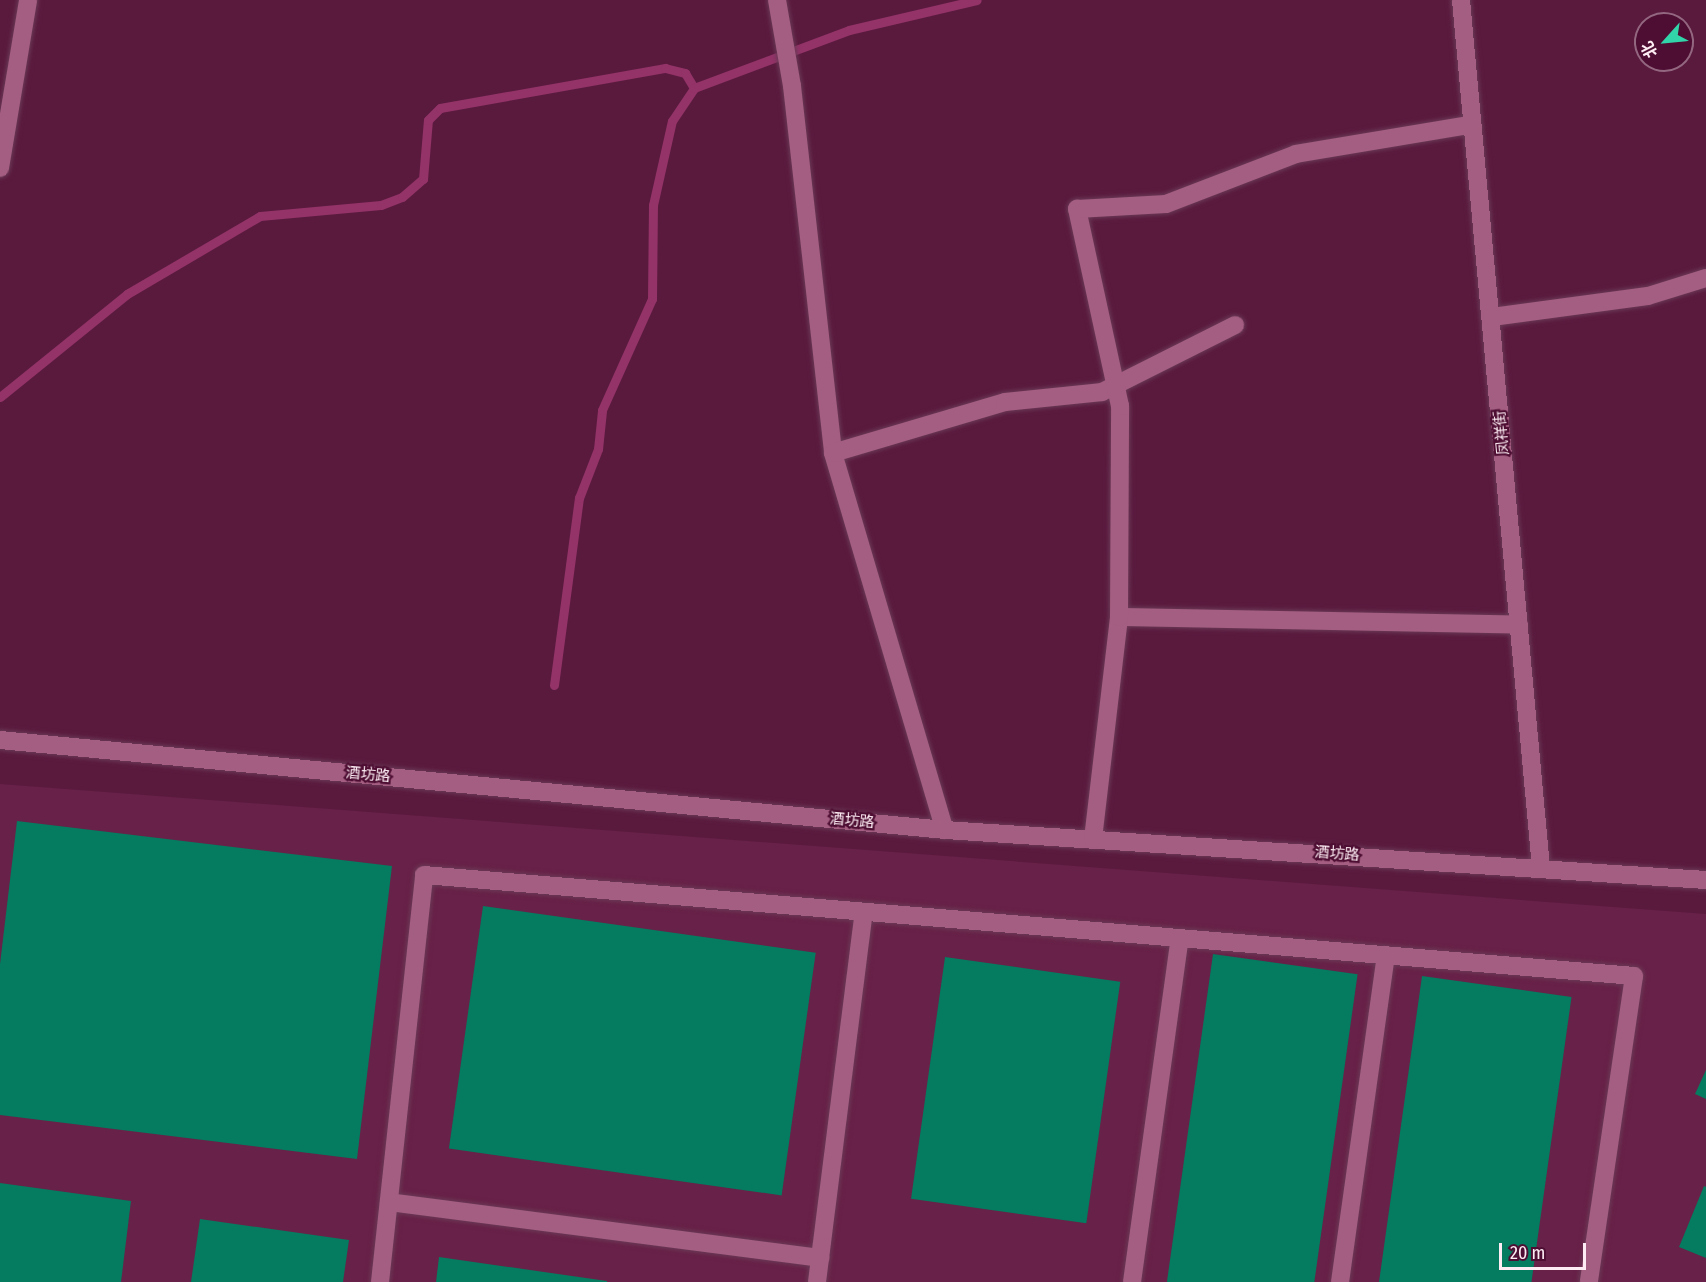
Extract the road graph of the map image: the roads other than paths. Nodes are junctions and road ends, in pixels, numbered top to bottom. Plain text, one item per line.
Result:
1 (28, 0) edge
2 (777, 0) edge
3 (1461, 0) edge
4 (1470, 125) junction
5 (0, 168) edge
6 (1706, 278) edge
7 (1492, 317) junction
8 (1235, 325) dead end
9 (1114, 386) junction
10 (833, 453) junction
11 (1119, 617) junction
12 (1519, 626) junction
13 (0, 740) edge
14 (945, 830) junction
15 (1094, 839) junction
16 (1541, 867) junction
17 (1706, 880) edge
18 (864, 912) junction
19 (1180, 938) junction
20 (1386, 955) junction
21 (389, 1202) junction
22 (820, 1258) junction
23 (380, 1282) edge
24 (817, 1282) edge
25 (1132, 1282) edge
26 (1340, 1282) edge
27 (1589, 1282) edge

1 - 5 street
2 - 10 street
3 - 4 street, 凤祥街
4 - 7 street, 凤祥街
4 - 9 street
6 - 7 street
7 - 12 street, 凤祥街
8 - 9 street
9 - 10 street
9 - 11 street
10 - 14 street
11 - 12 street
11 - 15 street
12 - 16 street, 凤祥街
13 - 14 street, 酒坊路
14 - 15 street, 酒坊路
15 - 16 street, 酒坊路
16 - 17 street, 酒坊路
18 - 19 street
18 - 21 street
18 - 22 street
19 - 20 street
19 - 25 street
20 - 26 street
20 - 27 street
21 - 22 street
21 - 23 street
22 - 24 street

